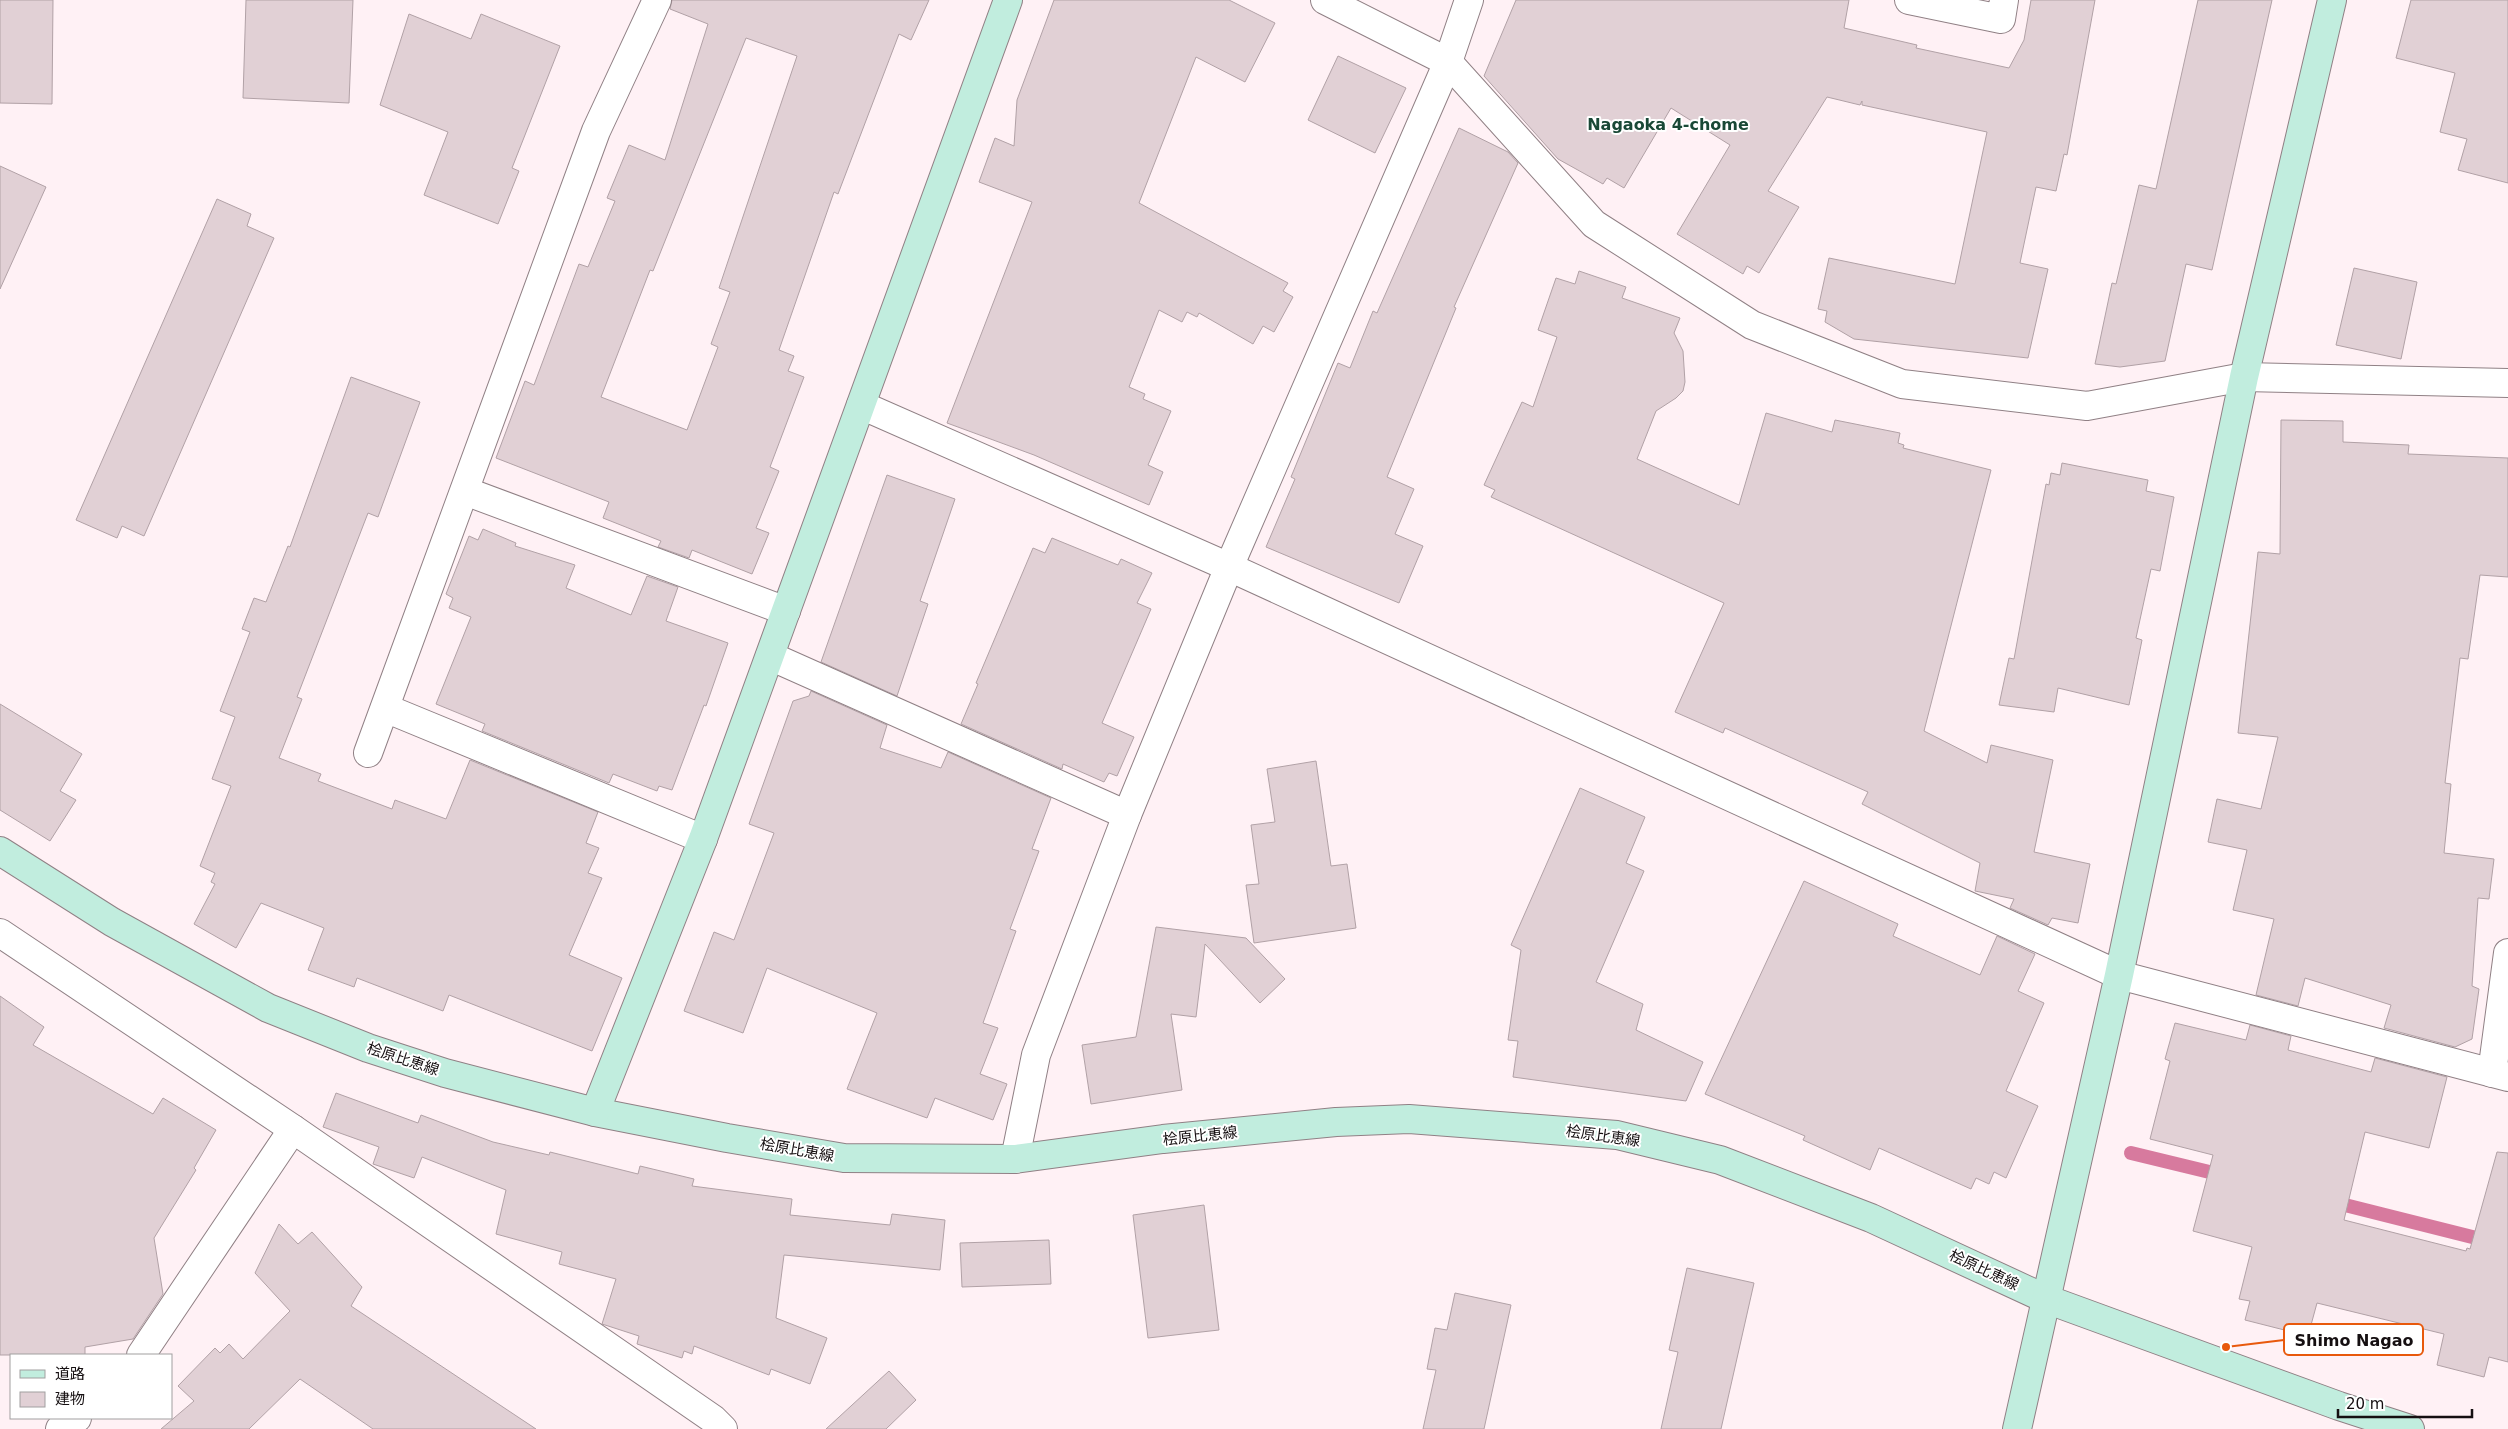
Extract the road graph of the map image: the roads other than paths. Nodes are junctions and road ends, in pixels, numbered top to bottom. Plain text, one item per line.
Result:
1 (657, 0) edge
2 (1008, 0) edge
3 (1325, 0) edge
4 (1468, 0) edge
5 (1909, 0) edge
6 (2004, 0) edge
7 (2332, 0) edge
8 (1448, 62) junction
9 (2244, 377) junction
10 (2508, 383) edge
11 (861, 405) junction
12 (465, 491) junction
13 (1229, 567) junction
14 (786, 611) junction
15 (770, 656) junction
16 (385, 708) junction
17 (368, 753) dead end
18 (1127, 816) junction
19 (703, 839) junction
20 (0, 851) edge
21 (0, 933) edge
22 (2508, 953) edge
23 (2119, 975) junction
24 (2500, 1075) edge
25 (595, 1112) junction
26 (293, 1129) junction
27 (1015, 1159) junction
28 (2046, 1299) junction
29 (142, 1354) edge
30 (75, 1419) edge
31 (60, 1429) edge
32 (723, 1429) edge
33 (2017, 1429) edge
34 (2410, 1429) edge

1 - 12 street
2 - 11 street
3 - 8 street
4 - 8 street
5 - 6 street
7 - 9 street
8 - 9 street
8 - 13 street
9 - 10 street
9 - 23 street
11 - 13 street
11 - 14 street
12 - 14 street
12 - 16 street
13 - 18 street
13 - 23 street
14 - 15 street
15 - 18 street
15 - 19 street
16 - 17 street
16 - 19 street
18 - 27 street
19 - 25 street
20 - 25 street, 桧原比恵線
21 - 26 street
22 - 24 street
23 - 24 street
23 - 28 street
25 - 27 street, 桧原比恵線
26 - 29 street
26 - 32 street
27 - 28 street, 桧原比恵線
28 - 33 street
28 - 34 street, 桧原比恵線
30 - 31 street

